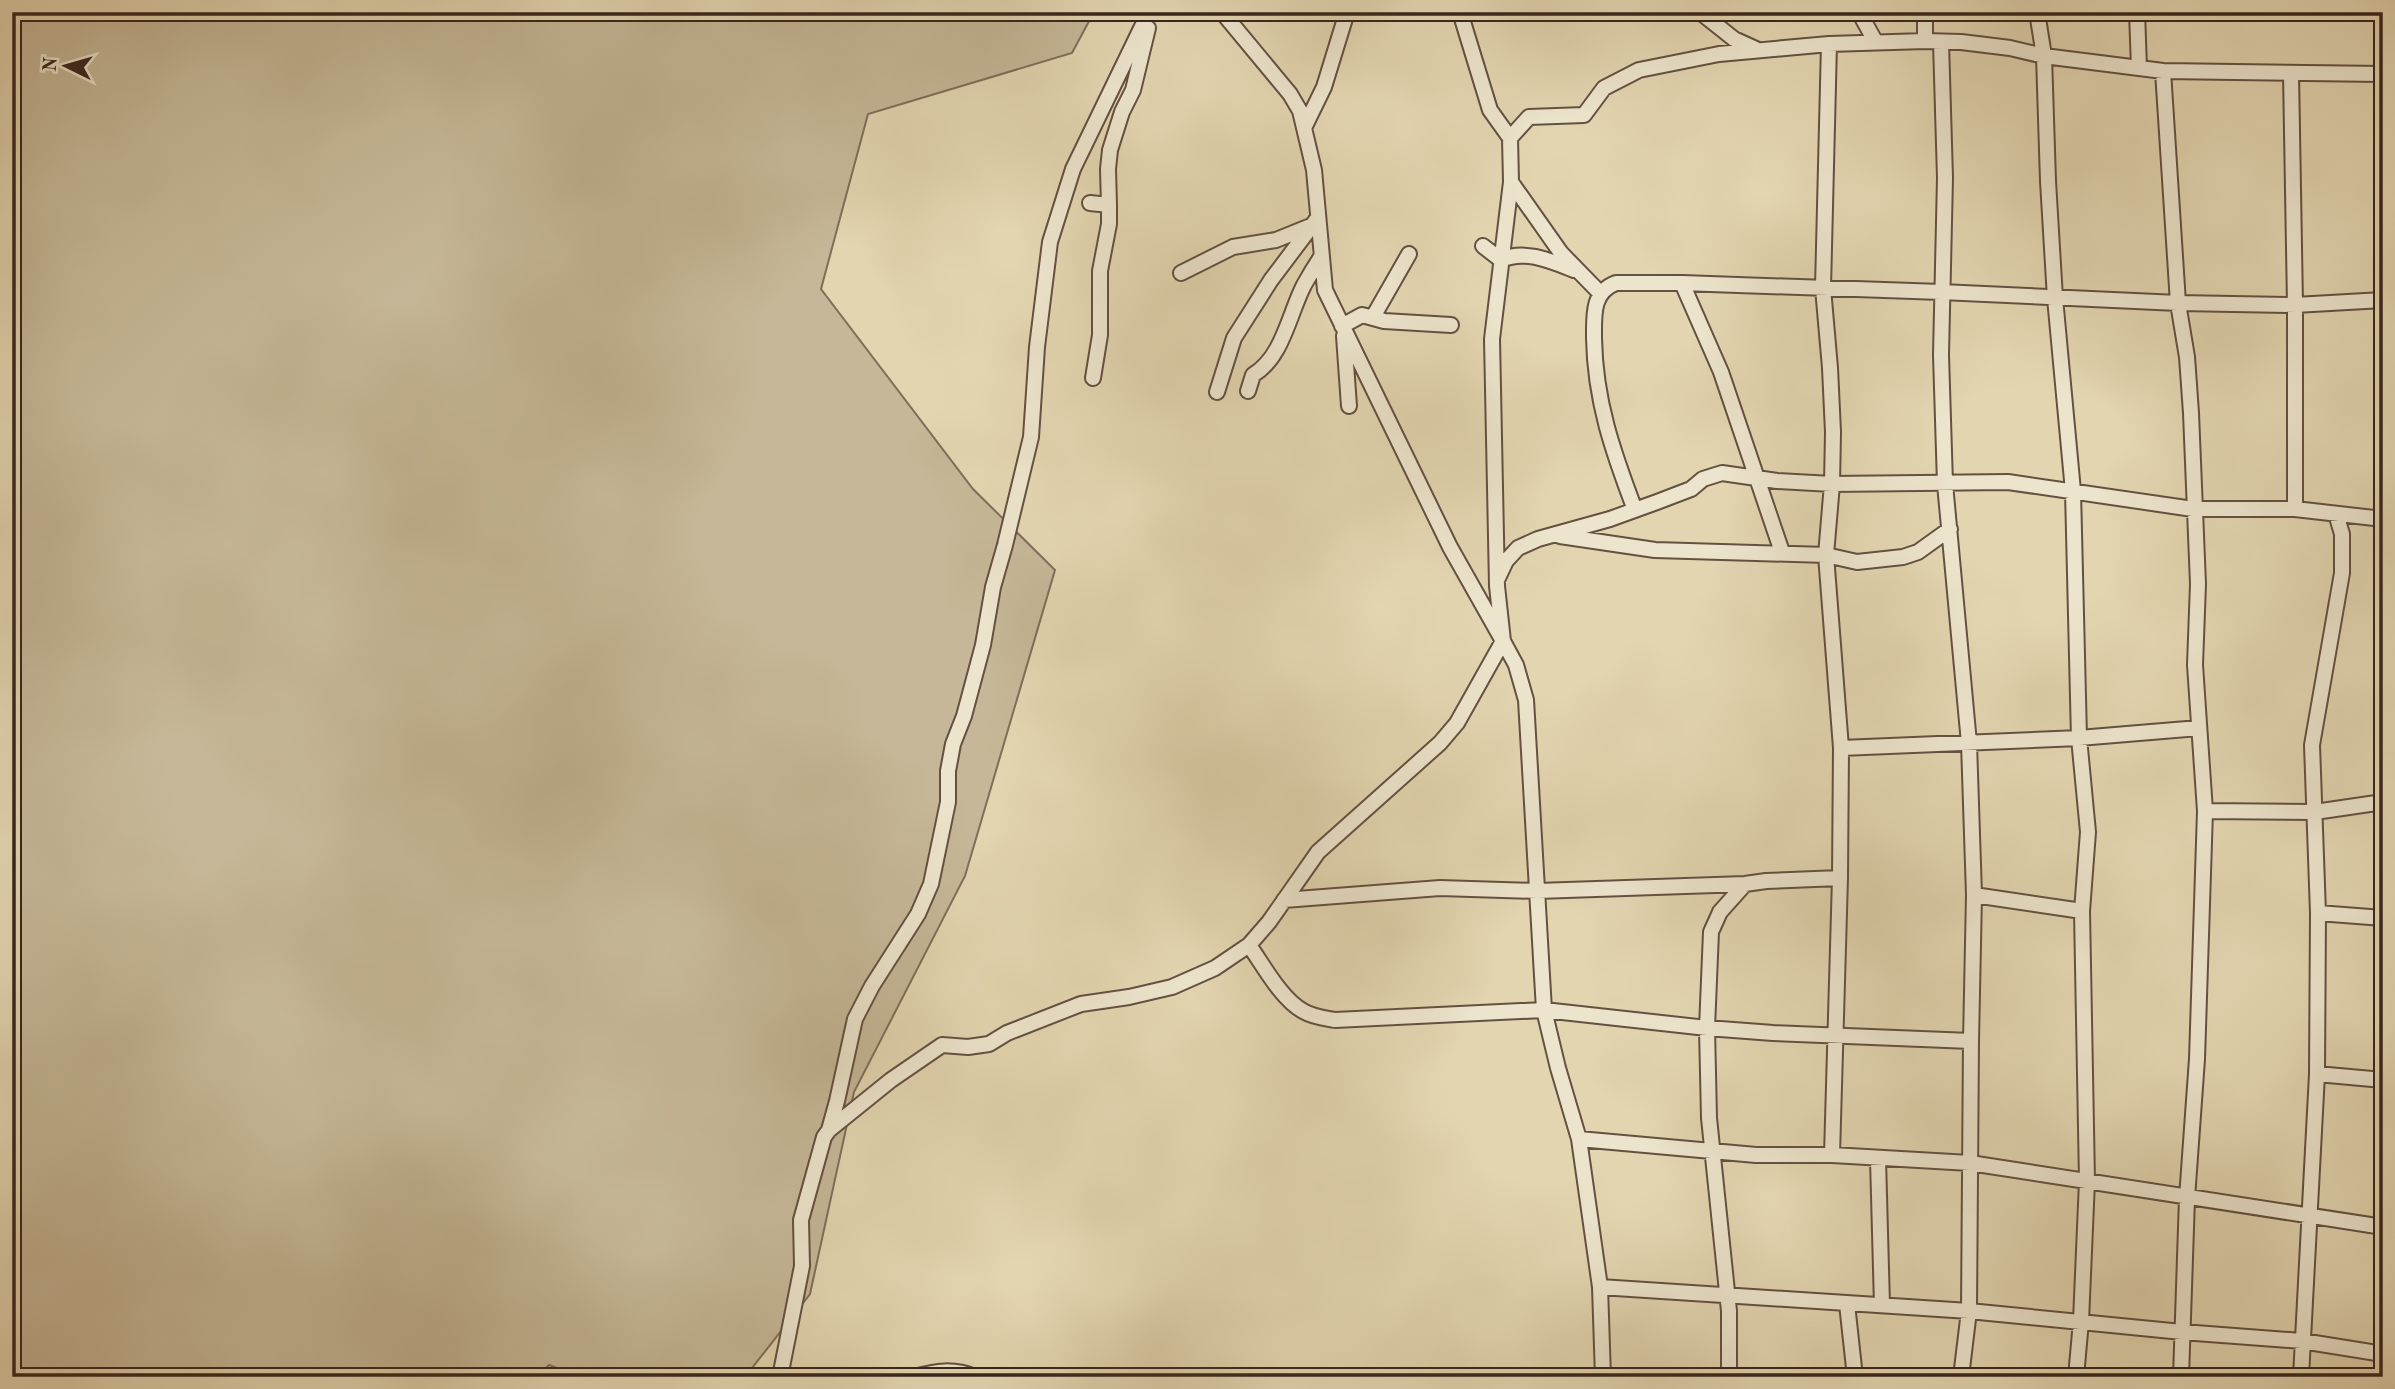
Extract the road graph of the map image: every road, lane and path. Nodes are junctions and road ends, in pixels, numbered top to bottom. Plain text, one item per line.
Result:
1 (1150, 12) edge
2 (1222, 12) edge
3 (1347, 12) edge
4 (1460, 12) edge
5 (1700, 12) edge
6 (1859, 12) edge
7 (1925, 12) edge
8 (2037, 12) edge
9 (2137, 12) edge
10 (1875, 41) junction
11 (1925, 41) junction
12 (1941, 42) junction
13 (1829, 44) junction
14 (1758, 50) junction
15 (2044, 56) junction
16 (2139, 68) junction
17 (2163, 71) junction
18 (2291, 73) junction
19 (2383, 74) edge
20 (1305, 126) junction
21 (1510, 138) junction
22 (1511, 182) junction
23 (1090, 203) dead end
24 (1109, 205) junction
25 (1315, 222) junction
26 (1483, 246) dead end
27 (1409, 254) dead end
28 (1321, 257) junction
29 (1501, 260) junction
30 (1181, 273) dead end
31 (1580, 273) junction
32 (1682, 283) junction
33 (1823, 288) junction
34 (1941, 292) junction
35 (1601, 293) junction
36 (2055, 298) junction
37 (2383, 300) edge
38 (2178, 303) junction
39 (2295, 305) junction
40 (1373, 317) junction
41 (1451, 325) dead end
42 (1343, 327) junction
43 (1093, 378) dead end
44 (1248, 391) dead end
45 (1217, 392) dead end
46 (1349, 406) dead end
47 (1756, 478) junction
48 (1832, 484) junction
49 (1945, 484) junction
50 (2074, 491) junction
51 (2193, 509) junction
52 (2295, 509) junction
53 (1635, 510) junction
54 (2336, 514) junction
55 (2383, 519) edge
56 (1950, 529) junction
57 (1555, 536) junction
58 (1782, 552) junction
59 (1826, 555) junction
60 (1497, 586) junction
61 (1503, 641) junction
62 (2199, 728) junction
63 (2079, 738) junction
64 (1969, 743) junction
65 (1841, 748) junction
66 (2383, 802) edge
67 (2205, 811) junction
68 (2315, 812) junction
69 (1840, 878) junction
70 (1745, 884) junction
71 (1537, 891) junction
72 (1974, 895) junction
73 (1284, 900) junction
74 (2082, 911) junction
75 (2318, 913) junction
76 (2383, 918) edge
77 (1249, 946) junction
78 (1545, 1010) junction
79 (1707, 1028) junction
80 (1834, 1035) junction
81 (1971, 1041) junction
82 (2317, 1074) junction
83 (2383, 1080) edge
84 (829, 1130) junction
85 (1579, 1139) junction
86 (1713, 1151) junction
87 (1832, 1155) junction
88 (1878, 1158) junction
89 (1970, 1163) junction
90 (2087, 1181) junction
91 (2187, 1198) junction
92 (2310, 1214) junction
93 (2383, 1227) edge
94 (1600, 1287) junction
95 (1727, 1294) junction
96 (1847, 1304) junction
97 (1882, 1306) junction
98 (1969, 1311) junction
99 (2081, 1321) junction
100 (2182, 1332) junction
101 (2302, 1341) junction
102 (2383, 1354) edge
103 (780, 1377) edge
104 (914, 1377) edge
105 (975, 1377) edge
106 (1603, 1377) edge
107 (1729, 1377) edge
108 (1855, 1377) edge
109 (1961, 1377) edge
110 (2076, 1377) edge
111 (2181, 1377) edge
112 (2301, 1377) edge

1 - 24 street
1 - 84 street
2 - 20 street
3 - 20 street
4 - 21 street
5 - 14 street
6 - 10 street
7 - 11 street
8 - 15 street
9 - 16 street
10 - 11 street
10 - 13 street
11 - 12 street
12 - 15 street
12 - 34 street
13 - 14 street
13 - 33 street
14 - 21 street
15 - 16 street
15 - 36 street
16 - 17 street
17 - 18 street
17 - 38 street
18 - 19 street
18 - 39 street
20 - 25 street
21 - 22 street
22 - 29 street
22 - 31 street
23 - 24 street
24 - 43 street
25 - 28 street
25 - 30 street
25 - 45 street
26 - 29 street
27 - 40 street
28 - 42 street
28 - 44 street
29 - 31 street
29 - 60 street
31 - 35 street
32 - 33 street
32 - 35 street
32 - 47 street
33 - 34 street
33 - 48 street
34 - 36 street
34 - 49 street
35 - 53 street
36 - 38 street
36 - 50 street
37 - 39 street
38 - 39 street
38 - 51 street
39 - 52 street
40 - 41 street
40 - 42 street
42 - 46 street
42 - 61 street
47 - 48 street
47 - 53 street
47 - 58 street
48 - 49 street
48 - 59 street
49 - 50 street
49 - 56 street
50 - 51 street
50 - 63 street
51 - 52 street
51 - 62 street
52 - 54 street
53 - 57 street
54 - 55 street
54 - 68 street
56 - 59 street
56 - 64 street
57 - 58 street
57 - 60 street
58 - 59 street
59 - 65 street
60 - 61 street
61 - 71 street
61 - 73 street
62 - 63 street
62 - 67 street
63 - 64 street
63 - 74 street
64 - 65 street
64 - 72 street
65 - 69 street
66 - 68 street
67 - 68 street
67 - 91 street
68 - 75 street
69 - 70 street
69 - 80 street
70 - 71 street
70 - 79 street
71 - 73 street
71 - 78 street
72 - 74 street
72 - 81 street
73 - 77 street
74 - 90 street
75 - 76 street
75 - 82 street
77 - 78 street
77 - 84 street
78 - 79 street
78 - 85 street
79 - 80 street
79 - 86 street
80 - 81 street
80 - 87 street
81 - 89 street
82 - 83 street
82 - 92 street
84 - 103 street
85 - 86 street
85 - 94 street
86 - 87 street
86 - 95 street
87 - 88 street
88 - 89 street
88 - 97 street
89 - 90 street
89 - 98 street
90 - 91 street
90 - 99 street
91 - 92 street
91 - 100 street
92 - 93 street
92 - 101 street
94 - 95 street
94 - 106 street
95 - 96 street
95 - 107 street
96 - 97 street
96 - 108 street
97 - 98 street
98 - 99 street
98 - 109 street
99 - 100 street
99 - 110 street
100 - 101 street
100 - 111 street
101 - 102 street
101 - 112 street
104 - 105 street

